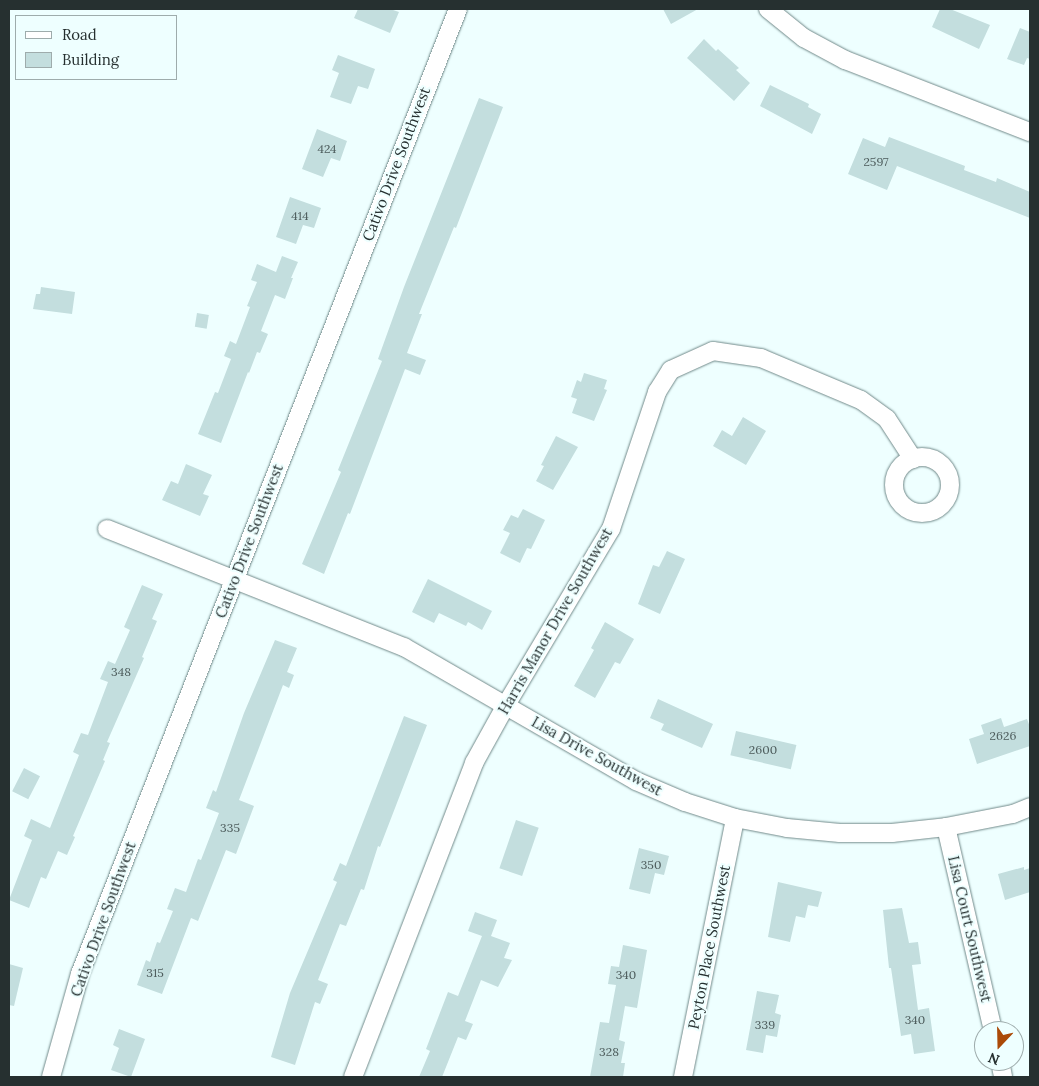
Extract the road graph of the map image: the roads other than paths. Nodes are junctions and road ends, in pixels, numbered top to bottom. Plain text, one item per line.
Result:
1 (458, 9) edge
2 (768, 9) edge
3 (1030, 132) edge
4 (913, 459) dead end
5 (107, 529) dead end
6 (234, 579) junction
7 (506, 705) junction
8 (1030, 807) edge
9 (735, 818) junction
10 (946, 827) junction
11 (991, 1021) edge
12 (51, 1077) edge
13 (353, 1077) edge
14 (683, 1077) edge

1 - 6 street, Cativo Drive Southwest
2 - 3 street
4 - 7 street, Harris Manor Drive Southwest
5 - 6 street, Lisa Drive Southwest
6 - 7 street, Lisa Drive Southwest
6 - 12 street, Cativo Drive Southwest
7 - 9 street, Lisa Drive Southwest
7 - 13 street, Harris Manor Drive Southwest
8 - 10 street, Lisa Drive Southwest
9 - 10 street, Lisa Drive Southwest
9 - 14 street, Peyton Place Southwest
10 - 11 street, Lisa Court Southwest

